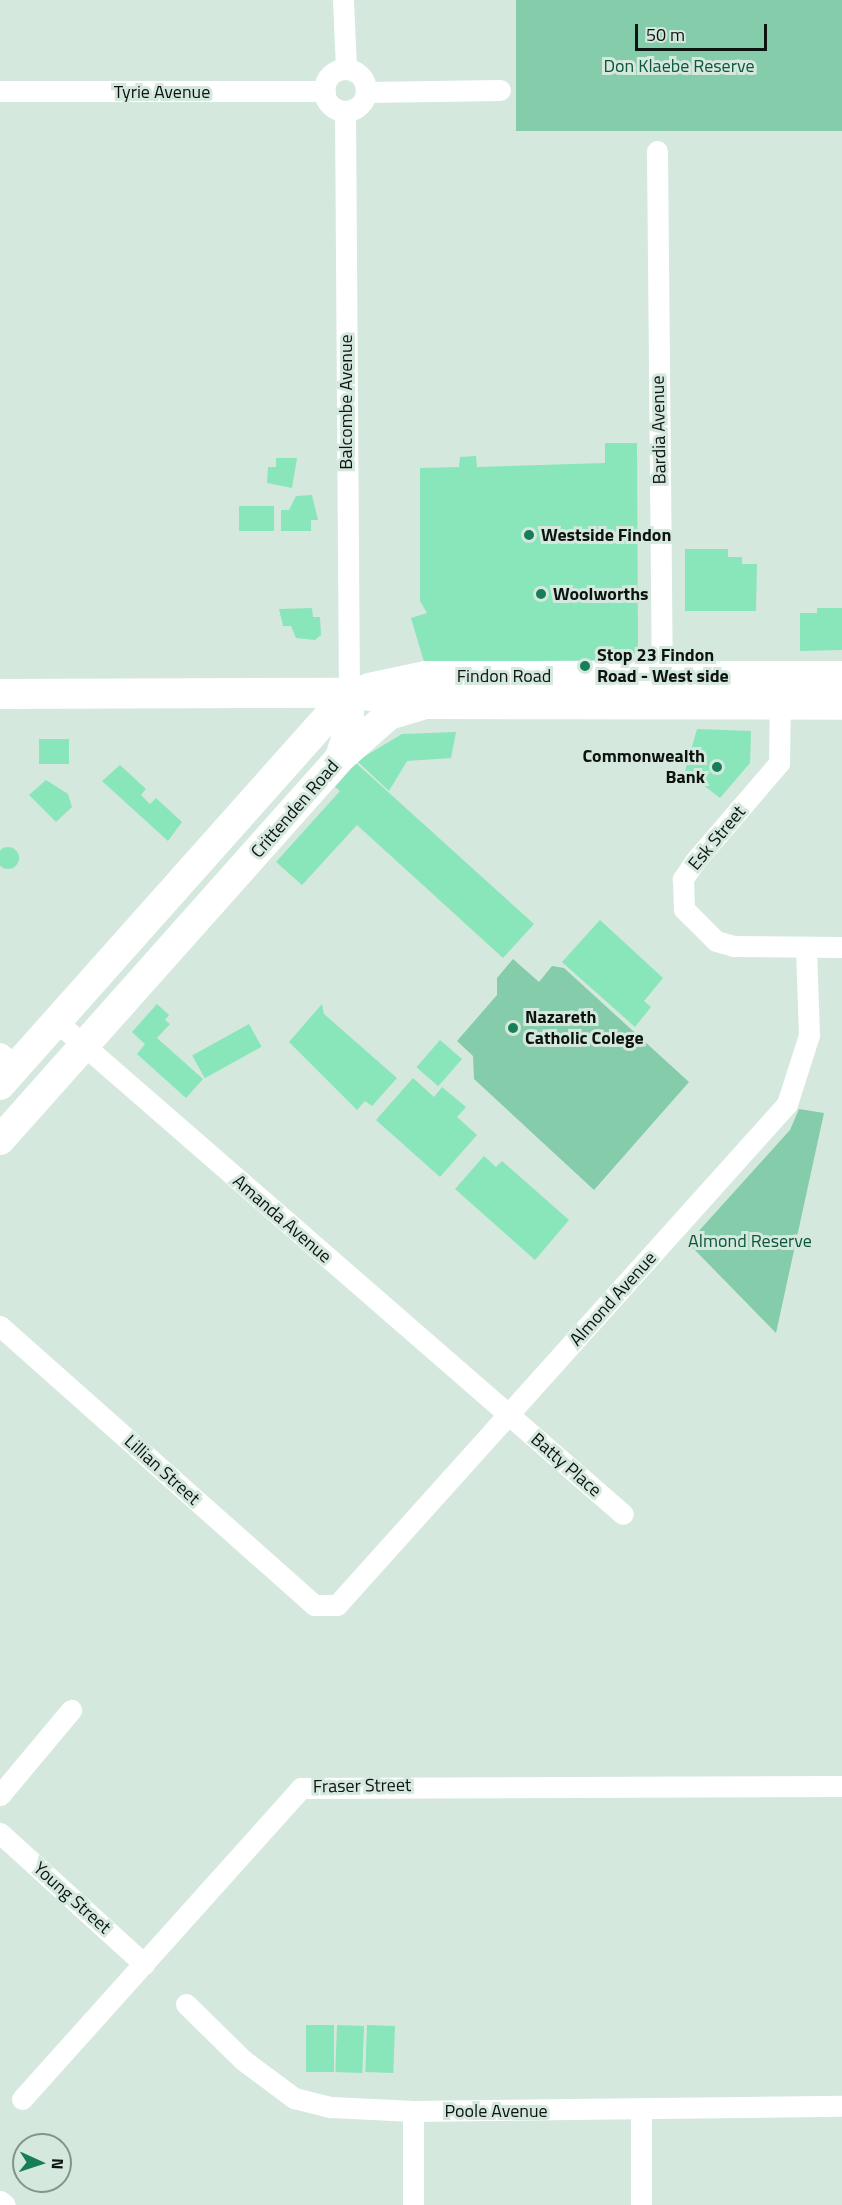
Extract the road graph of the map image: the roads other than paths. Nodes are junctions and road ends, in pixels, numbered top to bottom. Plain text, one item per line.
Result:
1 (343, 0) edge
2 (346, 69) junction
3 (500, 90) dead end
4 (0, 91) edge
5 (325, 91) junction
6 (366, 92) junction
7 (345, 111) junction
8 (657, 151) dead end
9 (842, 676) edge
10 (562, 677) junction
11 (662, 678) junction
12 (780, 691) junction
13 (349, 693) junction
14 (0, 694) edge
15 (268, 694) junction
16 (424, 704) junction
17 (540, 704) junction
18 (842, 705) edge
19 (662, 709) junction
20 (297, 750) junction
21 (340, 758) junction
22 (806, 947) junction
23 (842, 947) edge
24 (56, 1021) junction
25 (85, 1047) junction
26 (5, 1068) edge
27 (0, 1140) edge
28 (0, 1326) edge
29 (509, 1416) junction
30 (623, 1514) dead end
31 (327, 1609) joint
32 (71, 1710) dead end
33 (842, 1786) edge
34 (0, 1795) edge
35 (0, 1833) edge
36 (144, 1964) junction
37 (186, 2004) dead end
38 (22, 2099) dead end
39 (842, 2106) edge
40 (641, 2110) junction
41 (413, 2111) junction
42 (0, 2200) edge
43 (5, 2205) edge
44 (413, 2205) edge
45 (641, 2205) edge

1 - 2 street
2 - 5 street
2 - 6 street
3 - 6 street
4 - 5 street, Tyrie Avenue
5 - 7 street
6 - 7 street
7 - 13 street, Balcombe Avenue
8 - 11 street, Bardia Avenue
9 - 12 main road, Findon Road
10 - 11 main road, Findon Road
10 - 13 main road, Findon Road
10 - 17 main road
11 - 12 main road, Findon Road
11 - 19 street, Bardia Avenue
12 - 18 main road, Findon Road
12 - 19 main road, Findon Road
12 - 22 street, Esk Street
13 - 15 main road, Findon Road
13 - 16 main road, Findon Road
13 - 20 main road, Crittenden Road
13 - 21 main road, Crittenden Road
14 - 15 main road, Findon Road
15 - 20 main road
16 - 17 main road, Findon Road
16 - 21 main road
17 - 19 main road, Findon Road
20 - 24 main road, Crittenden Road
21 - 25 main road, Crittenden Road
22 - 23 street, Esk Street
22 - 29 street, Almond Avenue
24 - 25 street, Amanda Avenue
24 - 26 main road, Crittenden Road
25 - 27 main road, Crittenden Road
25 - 29 street, Amanda Avenue
28 - 31 street, Lillian Street
29 - 30 street, Batty Place
29 - 31 street, Almond Avenue
32 - 34 street
33 - 36 street, Fraser Street
35 - 36 street, Young Street
36 - 38 street, Fraser Street
37 - 41 street, Poole Avenue
39 - 40 street, Poole Avenue
40 - 41 street, Poole Avenue
40 - 45 street
41 - 44 street
42 - 43 street

